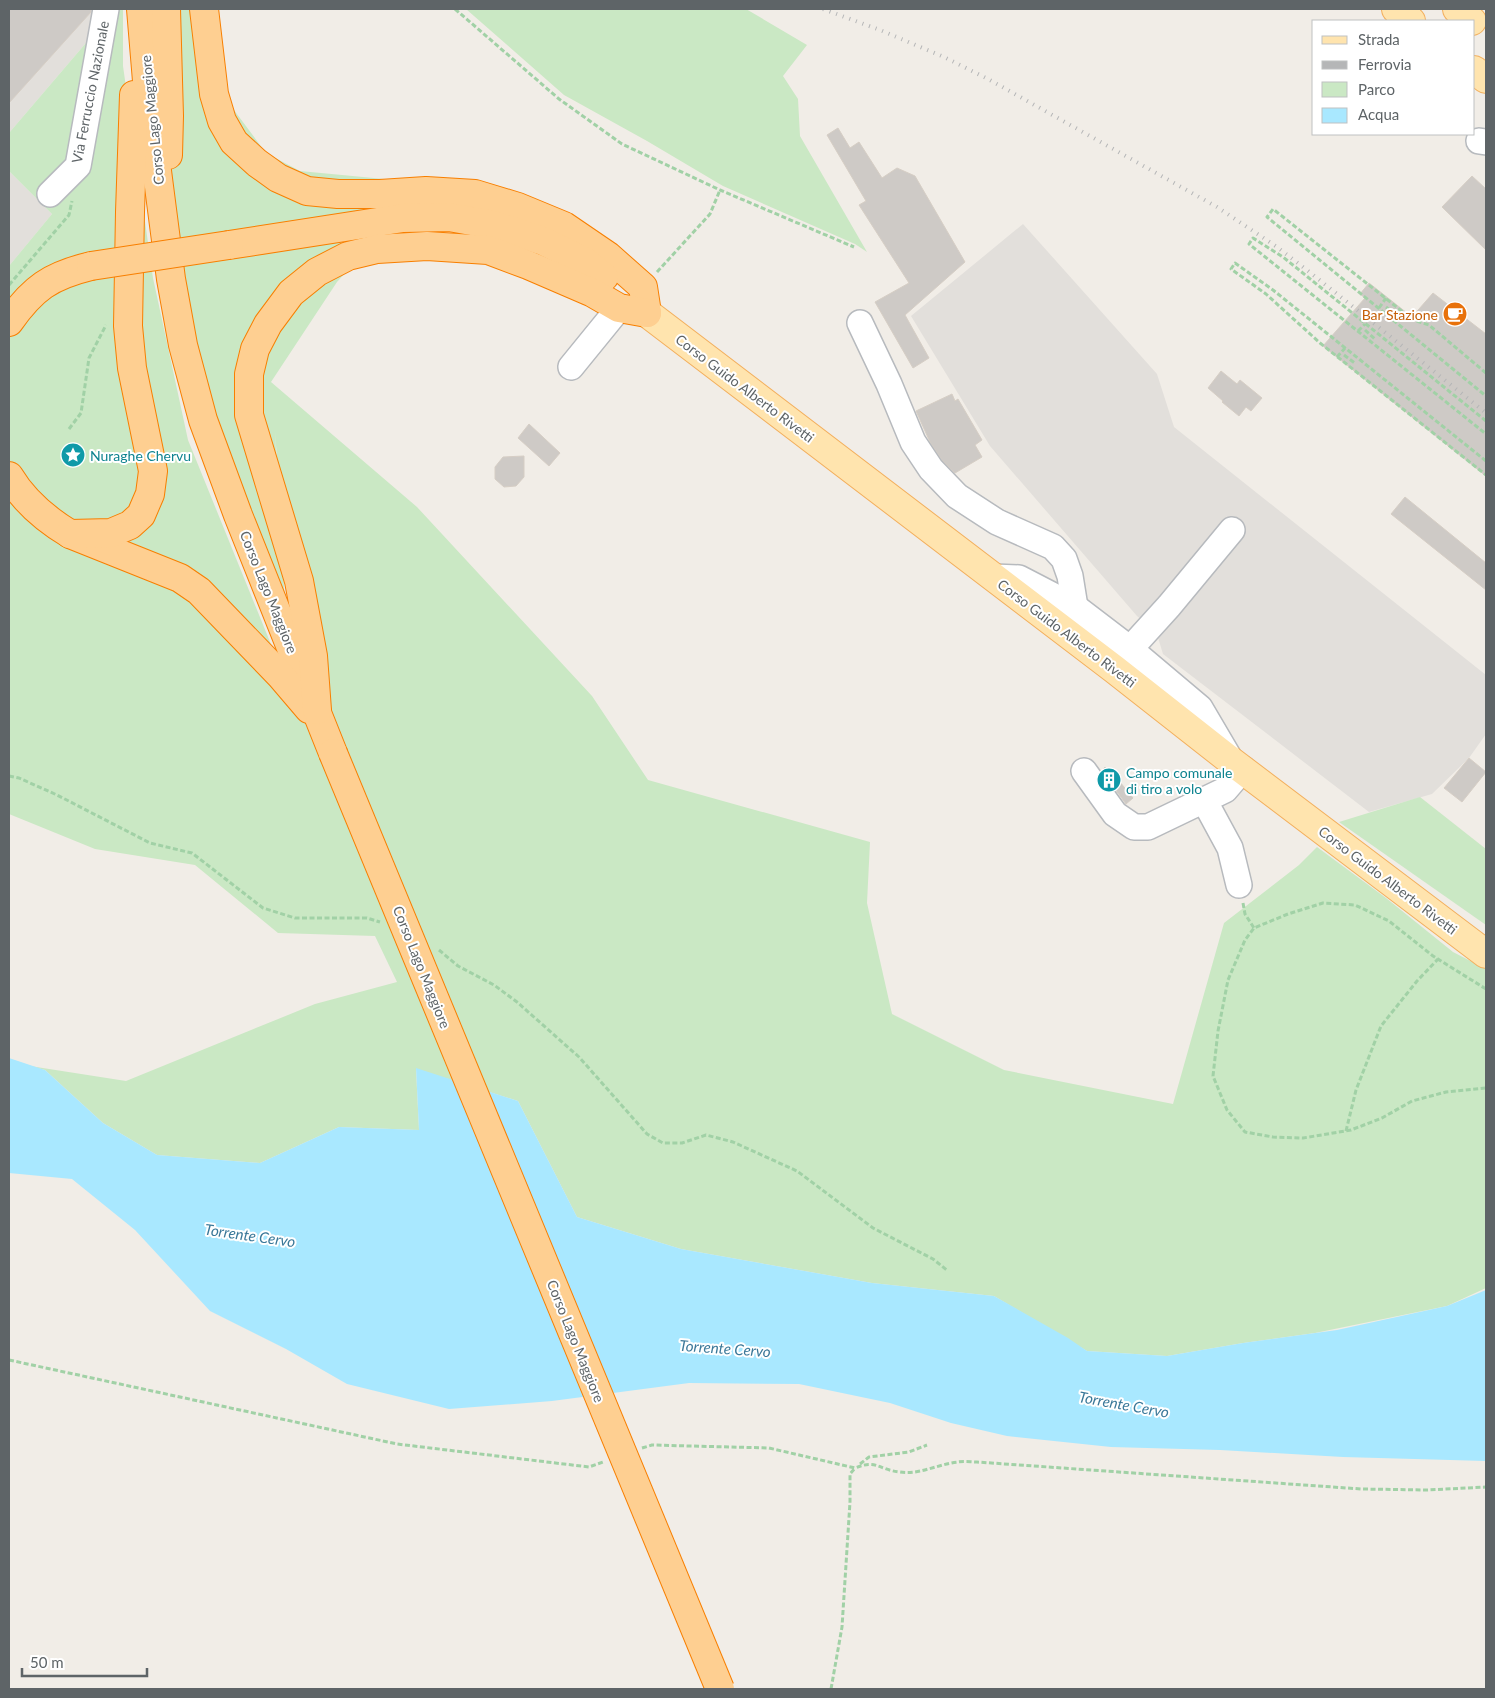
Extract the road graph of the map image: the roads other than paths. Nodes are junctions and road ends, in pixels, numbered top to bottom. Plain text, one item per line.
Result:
1 (106, 9) edge
2 (141, 9) edge
3 (166, 9) edge
4 (204, 9) edge
5 (1396, 9) edge
6 (1457, 9) edge
7 (1410, 20) edge
8 (1471, 20) edge
9 (1475, 24) edge
10 (1486, 32) edge
11 (1475, 71) edge
12 (1486, 79) edge
13 (50, 194) dead end
14 (164, 231) junction
15 (619, 308) junction
16 (648, 313) junction
17 (9, 322) edge
18 (860, 323) dead end
19 (571, 367) dead end
20 (9, 476) edge
21 (1232, 530) dead end
22 (70, 534) junction
23 (994, 577) junction
24 (1075, 607) junction
25 (1130, 649) junction
26 (321, 719) junction
27 (1237, 765) junction
28 (1084, 771) dead end
29 (1204, 800) junction
30 (1239, 885) road end
31 (1486, 954) edge
32 (720, 1689) edge

1 - 13 street, Via Ferruccio Nazionale
2 - 14 highway, Corso Lago Maggiore
2 - 22 highway
3 - 14 highway, Corso Lago Maggiore
4 - 16 highway
5 - 7 main road
6 - 8 main road
9 - 10 main road
11 - 12 main road
14 - 26 highway, Corso Lago Maggiore
15 - 16 highway
15 - 19 street
15 - 26 highway
16 - 17 highway, bridge
16 - 23 main road, Corso Guido Alberto Rivetti
18 - 24 street
20 - 22 highway
21 - 25 street
22 - 26 highway
23 - 24 street
23 - 27 main road, Corso Guido Alberto Rivetti
24 - 25 street
25 - 27 street
26 - 32 highway, Corso Lago Maggiore, bridge
27 - 29 street
27 - 31 main road, Corso Guido Alberto Rivetti
28 - 29 street
29 - 30 street

